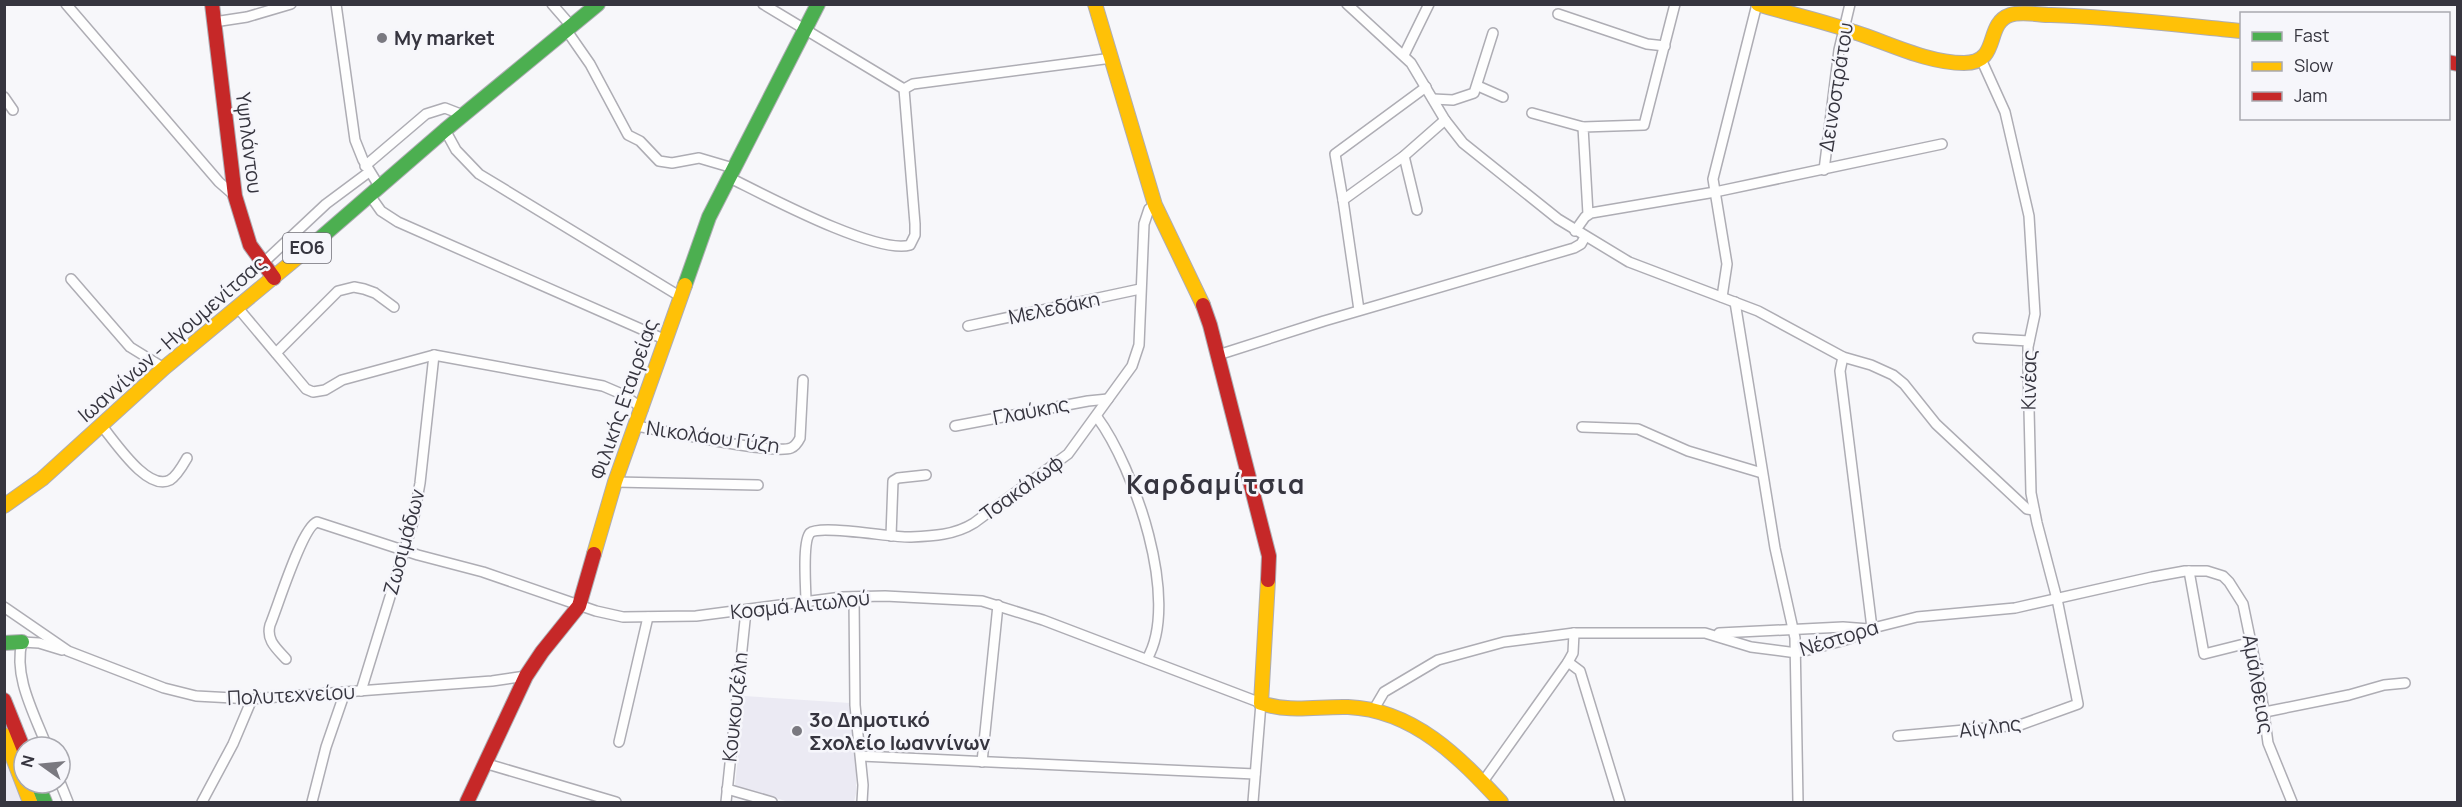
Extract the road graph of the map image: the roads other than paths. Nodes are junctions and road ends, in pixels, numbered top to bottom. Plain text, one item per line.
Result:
1 (66, 4) edge
2 (212, 4) edge
3 (291, 4) edge
4 (336, 4) edge
5 (552, 4) edge
6 (598, 4) edge
7 (763, 4) edge
8 (818, 4) edge
9 (1095, 4) edge
10 (1347, 4) edge
11 (1429, 4) edge
12 (1675, 4) edge
13 (1758, 4) edge
14 (1850, 4) edge
15 (1558, 14) dead end
16 (214, 22) junction
17 (570, 29) junction
18 (806, 29) junction
19 (1844, 29) junction
20 (2240, 31) edge
21 (1493, 33) dead end
22 (1665, 46) junction
23 (1404, 55) junction
24 (1112, 58) junction
25 (1981, 59) junction
26 (1478, 86) junction
27 (1425, 87) junction
28 (904, 89) junction
29 (4, 97) edge
30 (1503, 97) dead end
31 (1432, 99) junction
32 (13, 110) dead end
33 (1532, 113) dead end
34 (463, 115) junction
35 (1445, 120) junction
36 (1583, 127) junction
37 (446, 130) junction
38 (1942, 144) dead end
39 (1404, 156) junction
40 (367, 169) junction
41 (1824, 170) junction
42 (730, 173) junction
43 (374, 190) junction
44 (1715, 192) junction
45 (235, 196) junction
46 (1343, 200) junction
47 (1155, 205) junction
48 (1417, 210) dead end
49 (1588, 214) junction
50 (1575, 231) junction
51 (1585, 237) junction
52 (262, 264) junction
53 (274, 278) junction
54 (71, 279) dead end
55 (1140, 289) junction
56 (681, 297) junction
57 (1722, 297) junction
58 (1735, 302) junction
59 (394, 307) dead end
60 (238, 308) junction
61 (1359, 310) junction
62 (968, 326) dead end
63 (1978, 338) dead end
64 (666, 340) junction
65 (2029, 341) junction
66 (276, 353) junction
67 (434, 355) junction
68 (1218, 355) junction
69 (1843, 357) junction
70 (164, 368) junction
71 (803, 380) dead end
72 (1108, 399) junction
73 (643, 409) junction
74 (1097, 417) junction
75 (101, 425) junction
76 (636, 426) junction
77 (955, 426) dead end
78 (1582, 427) dead end
79 (187, 458) dead end
80 (1762, 473) junction
81 (926, 475) dead end
82 (615, 482) junction
83 (758, 485) dead end
84 (20, 497) junction
85 (4, 506) edge
86 (2034, 510) junction
87 (4, 516) edge
88 (891, 536) junction
89 (404, 551) junction
90 (2189, 571) junction
91 (2215, 573) joint
92 (854, 597) junction
93 (2057, 599) junction
94 (806, 602) junction
95 (998, 605) junction
96 (579, 606) junction
97 (4, 607) edge
98 (746, 611) junction
99 (648, 617) junction
100 (1870, 628) junction
101 (1794, 630) junction
102 (1574, 633) junction
103 (1705, 633) junction
104 (22, 642) junction
105 (2252, 642) junction
106 (4, 643) edge
107 (68, 651) junction
108 (1797, 653) junction
109 (286, 659) dead end
110 (1147, 659) junction
111 (1568, 663) junction
112 (526, 676) junction
113 (2405, 683) dead end
114 (361, 691) junction
115 (345, 692) junction
116 (252, 699) junction
117 (4, 700) edge
118 (1261, 703) junction
119 (2078, 704) joint
120 (1374, 709) junction
121 (2265, 712) junction
122 (4, 735) edge
123 (18, 735) edge
124 (43, 735) edge
125 (1898, 736) dead end
126 (619, 742) dead end
127 (861, 756) junction
128 (982, 762) junction
129 (484, 763) junction
130 (1255, 774) junction
131 (1482, 783) junction
132 (727, 789) junction
133 (605, 801) edge
134 (30, 802) edge
135 (202, 802) edge
136 (312, 802) edge
137 (467, 802) edge
138 (616, 802) edge
139 (726, 802) edge
140 (772, 802) edge
141 (862, 802) edge
142 (1253, 802) edge
143 (1501, 802) edge
144 (1620, 802) edge
145 (1798, 802) edge
146 (2292, 802) edge

1 - 45 street
2 - 16 main road, Υψηλάντου
3 - 16 street
4 - 40 street
5 - 17 street
6 - 17 main road, Ιωαννίνων - Ηγουμενίτσας / ΕΟ6
7 - 18 street
8 - 18 main road, Φιλικής Εταιρείας
9 - 24 main road
10 - 23 street
11 - 23 street
12 - 22 street
13 - 19 main road
13 - 44 street
14 - 19 street, Δεινοστράτου
15 - 22 street
16 - 45 main road, Υψηλάντου
17 - 34 main road, Ιωαννίνων - Ηγουμενίτσας / ΕΟ6
17 - 42 street
18 - 28 street
18 - 42 main road, Φιλικής Εταιρείας
19 - 25 main road
19 - 41 street, Δεινοστράτου
20 - 25 main road
21 - 26 street
22 - 36 street
23 - 27 street
24 - 28 street
24 - 47 main road
25 - 65 street, Κινέας
26 - 30 street
26 - 31 street
27 - 31 street
27 - 46 street
28 - 42 street
29 - 32 street
31 - 35 street
33 - 36 street
34 - 37 main road, Ιωαννίνων - Ηγουμενίτσας / ΕΟ6
34 - 40 street
35 - 39 street
35 - 50 street
36 - 49 street
37 - 43 main road, Ιωαννίνων - Ηγουμενίτσας / ΕΟ6
37 - 56 street
38 - 41 street
39 - 46 street
39 - 48 street
40 - 43 street
40 - 52 street
41 - 44 street
42 - 56 main road, Φιλικής Εταιρείας
43 - 53 main road, Ιωαννίνων - Ηγουμενίτσας / ΕΟ6
43 - 64 street
44 - 49 street
44 - 57 street
45 - 52 main road, Υψηλάντου
46 - 61 street
47 - 55 street, Τσακάλωφ
47 - 68 main road
49 - 50 street
50 - 51 street
51 - 57 street
51 - 61 street
52 - 53 main road, Υψηλάντου
53 - 60 main road, Ιωαννίνων - Ηγουμενίτσας / ΕΟ6
54 - 70 street
55 - 62 street, Μελεδάκη
55 - 72 street, Τσακάλωφ
56 - 64 main road, Φιλικής Εταιρείας
57 - 58 street
58 - 69 street
58 - 80 street
59 - 66 street
60 - 66 street
60 - 70 main road, Ιωαννίνων - Ηγουμενίτσας / ΕΟ6
61 - 68 street
63 - 65 street
64 - 73 main road, Φιλικής Εταιρείας
65 - 86 street, Κινέας
66 - 67 street
67 - 73 street
67 - 89 street, Ζωσιμάδων
68 - 118 main road
69 - 86 street
69 - 100 street
70 - 75 main road, Ιωαννίνων - Ηγουμενίτσας / ΕΟ6
71 - 76 street, Νικολάου Γύζη
72 - 74 street, Τσακάλωφ
72 - 77 street, Γλαύκης
73 - 76 main road, Φιλικής Εταιρείας
74 - 88 street, Τσακάλωφ
74 - 110 street
75 - 79 street
75 - 84 main road, Ιωαννίνων - Ηγουμενίτσας / ΕΟ6
76 - 82 main road, Φιλικής Εταιρείας
78 - 80 street
80 - 101 street
81 - 88 street
82 - 83 street
82 - 96 main road, Φιλικής Εταιρείας
84 - 85 main road, Ιωαννίνων - Ηγουμενίτσας / ΕΟ6
84 - 87 main road, Ιωαννίνων - Ηγουμενίτσας / ΕΟ6
86 - 93 street, Κινέας
88 - 94 street, Τσακάλωφ
89 - 96 street, Κοσμά Αιτωλού
89 - 109 street, Κοσμά Αιτωλού
89 - 114 street, Ζωσιμάδων
90 - 91 street, Νέστορα
90 - 93 street, Νέστορα
90 - 105 street
91 - 105 street, Αμάλθειας
92 - 94 street, Κοσμά Αιτωλού
92 - 95 street, Κοσμά Αιτωλού
92 - 127 street
93 - 100 street, Νέστορα
93 - 119 street, Κινέας
94 - 98 street, Κοσμά Αιτωλού
95 - 110 street, Κοσμά Αιτωλού
95 - 128 street
96 - 99 street, Κοσμά Αιτωλού
96 - 112 main road, Φιλικής Εταιρείας
97 - 107 street, Πολυτεχνείου
98 - 99 street, Κοσμά Αιτωλού
98 - 132 street, Κουκουζέλη
99 - 126 street
100 - 101 street
100 - 108 street, Νέστορα
101 - 103 street
101 - 108 street
102 - 103 street, Νέστορα
102 - 111 street
102 - 120 street, Νέστορα
103 - 108 street, Νέστορα
104 - 106 main road
104 - 107 street
104 - 124 street
105 - 121 street, Αμάλθειας
107 - 116 street, Πολυτεχνείου
108 - 145 street
110 - 118 street, Κοσμά Αιτωλού
111 - 131 street
111 - 144 street
112 - 114 street, Πολυτεχνείου
112 - 129 main road, Φιλικής Εταιρείας
113 - 121 street
114 - 115 street, Πολυτεχνείου
115 - 116 street, Πολυτεχνείου
115 - 136 street
116 - 135 street
117 - 123 main road
118 - 120 main road
118 - 130 street
119 - 125 street, Αίγλης
120 - 131 main road
121 - 146 street, Αμάλθειας
122 - 134 main road
127 - 128 street
127 - 141 street
128 - 130 street
129 - 133 street
129 - 137 main road, Φιλικής Εταιρείας
130 - 142 street
131 - 143 main road
132 - 139 street, Κουκουζέλη
132 - 140 street
133 - 138 street

